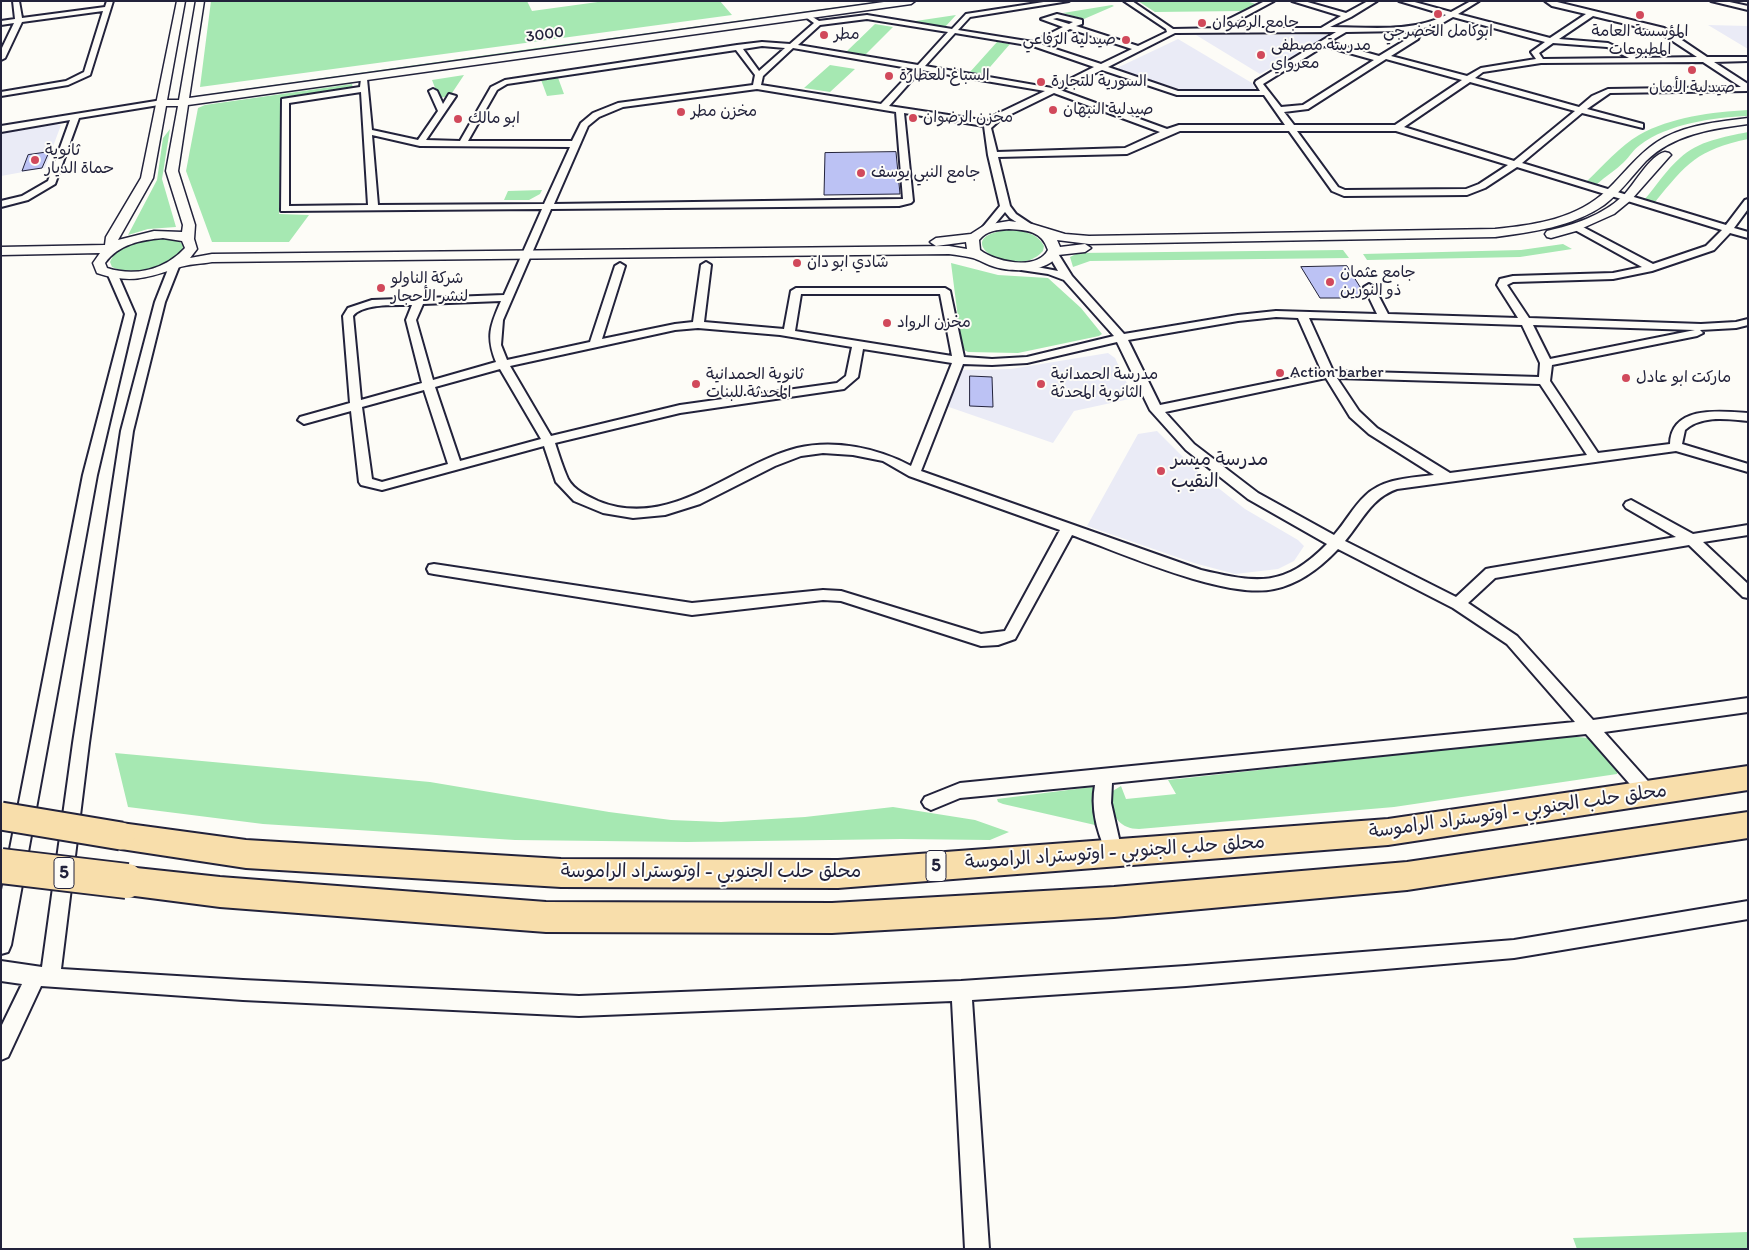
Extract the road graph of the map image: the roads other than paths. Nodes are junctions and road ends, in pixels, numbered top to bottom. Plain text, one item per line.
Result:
1 (26, 1) edge
2 (181, 1) edge
3 (200, 1) edge
4 (867, 1) edge
5 (911, 1) edge
6 (1066, 1) edge
7 (1127, 1) edge
8 (1271, 1) edge
9 (1294, 1) edge
10 (1374, 1) edge
11 (1402, 1) edge
12 (1476, 1) edge
13 (1548, 1) edge
14 (1714, 1) edge
15 (14, 2) edge
16 (108, 5) edge
17 (1748, 8) edge
18 (1452, 14) junction
19 (1591, 14) junction
20 (808, 16) junction
21 (1349, 16) junction
22 (19, 21) junction
23 (818, 23) junction
24 (1, 24) edge
25 (1407, 29) junction
26 (1321, 30) junction
27 (1344, 30) junction
28 (1171, 31) junction
29 (1226, 31) junction
30 (951, 32) junction
31 (1551, 41) junction
32 (590, 42) junction
33 (1323, 43) junction
34 (1034, 44) junction
35 (792, 46) junction
36 (737, 47) junction
37 (4, 48) edge
38 (1140, 49) junction
39 (1, 58) edge
40 (1382, 58) junction
41 (1748, 59) edge
42 (1641, 60) junction
43 (1705, 60) junction
44 (1541, 61) junction
45 (920, 67) junction
46 (1102, 67) junction
47 (759, 75) junction
48 (364, 77) junction
49 (1469, 79) junction
50 (757, 87) junction
51 (365, 89) junction
52 (1748, 89) edge
53 (1053, 90) junction
54 (433, 91) dead end
55 (1266, 93) junction
56 (1, 94) edge
57 (452, 96) dead end
58 (184, 98) junction
59 (162, 102) junction
60 (884, 106) junction
61 (900, 110) junction
62 (1279, 110) junction
63 (1580, 110) junction
64 (442, 112) junction
65 (76, 116) junction
66 (1748, 121) edge
67 (989, 124) junction
68 (1640, 126) dead end
69 (1748, 127) edge
70 (1398, 128) junction
71 (1, 129) edge
72 (1294, 129) junction
73 (369, 132) junction
74 (1167, 132) junction
75 (420, 143) junction
76 (462, 144) junction
77 (575, 144) junction
78 (992, 155) junction
79 (1516, 163) junction
80 (1611, 193) junction
81 (1627, 198) junction
82 (1748, 202) edge
83 (1, 204) edge
84 (1005, 206) junction
85 (373, 207) junction
86 (546, 207) junction
87 (987, 228) junction
88 (1578, 228) junction
89 (1728, 229) junction
90 (1037, 230) junction
91 (1748, 235) edge
92 (975, 237) junction
93 (1408, 238) junction
94 (190, 244) junction
95 (111, 249) junction
96 (529, 250) junction
97 (1, 251) edge
98 (1053, 253) junction
99 (978, 255) junction
100 (1, 260) edge
101 (99, 263) junction
102 (175, 264) junction
103 (706, 265) dead end
104 (620, 266) dead end
105 (1020, 267) junction
106 (1652, 268) junction
107 (112, 275) junction
108 (1068, 278) junction
109 (1369, 287) dead end
110 (508, 298) junction
111 (419, 302) junction
112 (1302, 315) junction
113 (1385, 318) junction
114 (1526, 322) junction
115 (1742, 324) edge
116 (698, 325) junction
117 (789, 334) junction
118 (1121, 338) junction
119 (595, 343) junction
120 (858, 346) junction
121 (959, 360) junction
122 (1546, 363) junction
123 (503, 364) junction
124 (1329, 374) junction
125 (1544, 381) junction
126 (428, 385) junction
127 (356, 406) junction
128 (1156, 410) junction
129 (1748, 417) edge
130 (304, 420) dead end
131 (548, 441) junction
132 (1676, 446) junction
133 (1595, 458) junction
134 (455, 466) junction
135 (1748, 468) edge
136 (914, 473) junction
137 (1448, 478) junction
138 (1631, 505) dead end
139 (1069, 527) junction
140 (1748, 530) edge
141 (1692, 540) junction
142 (1337, 543) junction
143 (434, 569) dead end
144 (1748, 593) edge
145 (1458, 604) junction
146 (1748, 705) edge
147 (1589, 727) junction
148 (1105, 777) junction
149 (1748, 778) edge
150 (1650, 794) junction
151 (932, 802) dead end
152 (1, 816) edge
153 (1748, 825) edge
154 (1111, 843) dead end
155 (1, 866) edge
156 (1748, 910) edge
157 (1, 945) edge
158 (1, 971) edge
159 (43, 977) junction
160 (961, 991) junction
161 (1, 1050) edge
162 (977, 1249) edge

1 - 15 street
2 - 59 street
3 - 58 street
4 - 32 street, 3000
5 - 20 street, 3000
6 - 30 street
7 - 28 street
8 - 29 street
9 - 21 street
10 - 21 street
11 - 18 street
12 - 18 street
13 - 19 street
14 - 17 street
15 - 22 street
16 - 22 street
16 - 56 street
18 - 25 street
18 - 31 street
19 - 31 street
19 - 43 street
20 - 23 street
20 - 32 street, 3000
21 - 26 street
22 - 24 street
22 - 37 street
23 - 30 street
23 - 35 street
25 - 27 street
25 - 40 street
26 - 27 street
26 - 29 street
27 - 33 street
28 - 29 street
28 - 38 street
30 - 34 street
30 - 45 street
31 - 42 street
31 - 44 street
32 - 48 street, 3000
32 - 58 street, 3000
33 - 40 street
33 - 55 street
34 - 38 street
34 - 46 street
35 - 36 street
35 - 45 street
35 - 47 street
36 - 47 street
36 - 76 street
37 - 39 street
38 - 46 street
40 - 49 street
40 - 62 street
41 - 43 street
42 - 43 street
42 - 44 street
43 - 52 street
44 - 49 street
45 - 53 street
45 - 60 street
46 - 53 street
46 - 55 street
47 - 50 street
48 - 51 street
48 - 58 street, 3000
49 - 63 street
49 - 70 street
50 - 60 street
50 - 77 street
51 - 73 street
51 - 85 street
52 - 63 street
53 - 67 street
53 - 74 street
54 - 64 street
55 - 62 street
57 - 64 street
58 - 59 street, 3000
58 - 94 street
59 - 65 street
59 - 95 street
60 - 61 street
61 - 67 street
61 - 86 street
62 - 72 street
63 - 68 street
63 - 79 street
64 - 75 street
65 - 71 street
65 - 83 street
66 - 80 street
67 - 78 street
69 - 81 street
70 - 72 street
70 - 79 street
72 - 74 street
72 - 79 street
73 - 75 street
73 - 85 street
74 - 78 street
75 - 76 street
76 - 77 street
77 - 86 street
78 - 84 street
79 - 80 street
80 - 81 street
80 - 93 street
81 - 88 street
81 - 89 street
82 - 89 street
84 - 87 street
84 - 90 street
85 - 86 street
86 - 96 street
87 - 90 street
87 - 92 street
88 - 93 street
88 - 106 street
89 - 91 street
89 - 106 street
90 - 93 street
90 - 98 street
92 - 96 street
92 - 99 street
93 - 98 street
94 - 95 street
94 - 96 street
94 - 102 street
95 - 97 street
95 - 101 street
96 - 99 street
96 - 102 street
96 - 110 street
98 - 105 street
98 - 108 street
99 - 105 street
100 - 101 street
101 - 107 street
102 - 107 street
102 - 159 street
103 - 116 street
104 - 119 street
105 - 108 street
106 - 114 street
107 - 157 street
108 - 118 street
109 - 113 street
110 - 111 street
110 - 123 street
111 - 126 street
111 - 127 street
112 - 113 street
112 - 118 street
112 - 124 street
113 - 114 street
114 - 115 street
114 - 122 street
115 - 122 street
116 - 117 street
116 - 119 street
117 - 120 street
117 - 121 street
118 - 121 street
118 - 128 street
119 - 123 street
120 - 121 street
120 - 131 street
121 - 136 street
122 - 125 street
123 - 126 street
123 - 131 street
124 - 125 street
124 - 128 street
124 - 137 street
125 - 133 street
126 - 127 street
126 - 134 street
127 - 130 street
127 - 134 street
128 - 142 street
129 - 132 street
131 - 134 street
131 - 136 street
132 - 133 street
132 - 135 street
133 - 137 street
136 - 139 street
137 - 142 street
138 - 141 street
139 - 142 street
139 - 143 street
140 - 141 street
141 - 144 street
141 - 145 street
142 - 145 street
145 - 147 street
146 - 147 street
147 - 148 street
147 - 150 street
148 - 151 street
148 - 154 street
149 - 150 highway, محلق حلب الجنوبي - اوتوستراد الراموسة / 5
150 - 152 highway, محلق حلب الجنوبي - اوتوستراد الراموسة / 5, bridge
153 - 155 highway, 5, bridge
156 - 160 street
158 - 159 street
159 - 160 street
159 - 161 street
160 - 162 street

